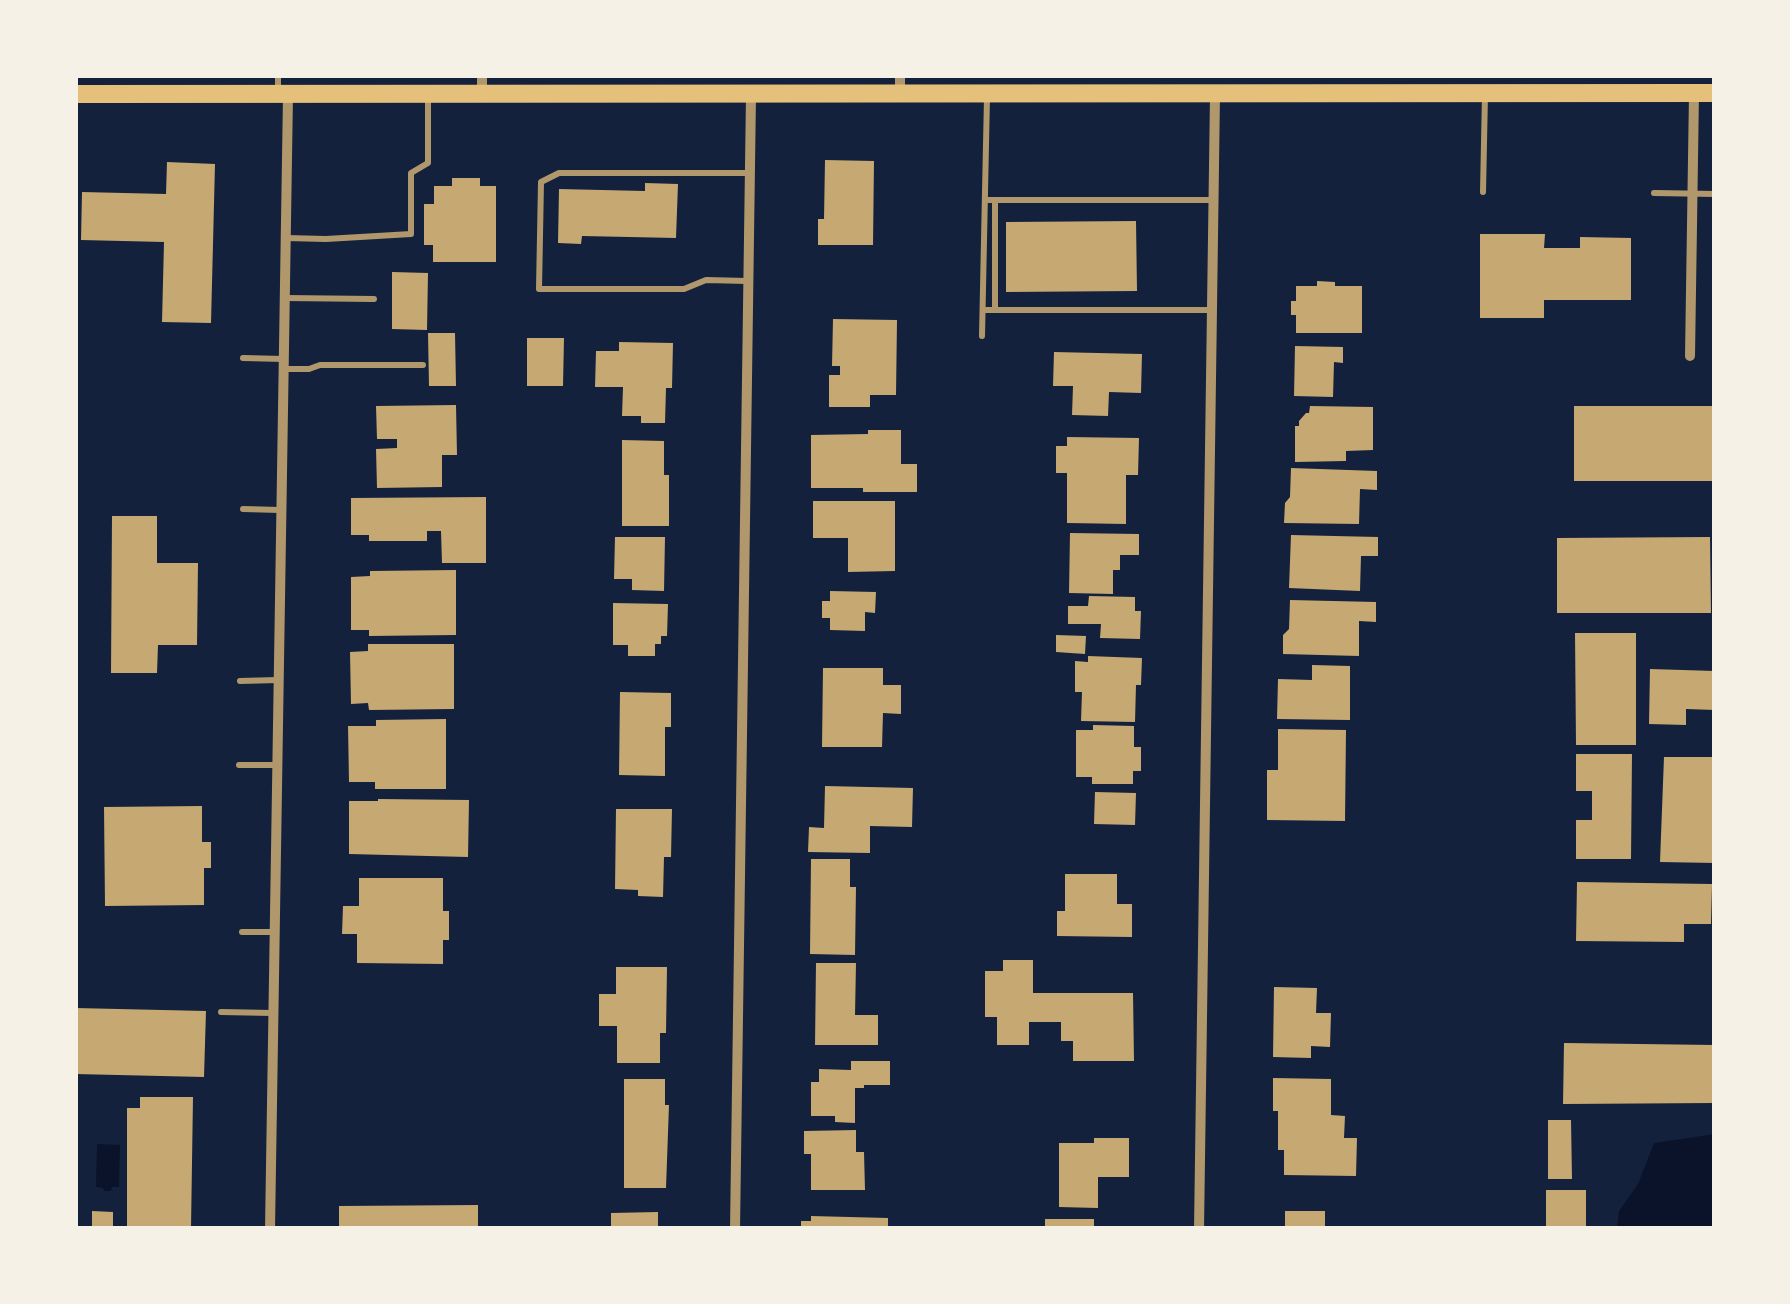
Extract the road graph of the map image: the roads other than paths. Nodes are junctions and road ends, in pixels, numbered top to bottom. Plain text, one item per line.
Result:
1 (278, 75) edge
2 (482, 75) edge
3 (900, 75) edge
4 (1215, 75) edge
5 (1622, 84) edge
6 (1694, 93) junction
7 (1715, 93) edge
8 (75, 94) edge
9 (482, 94) junction
10 (1484, 94) junction
11 (283, 95) junction
12 (428, 95) junction
13 (751, 95) junction
14 (900, 95) junction
15 (987, 95) junction
16 (1215, 95) junction
17 (750, 172) junction
18 (1482, 192) dead end
19 (1654, 193) dead end
20 (1692, 194) junction
21 (1715, 194) edge
22 (985, 200) junction
23 (995, 200) junction
24 (1213, 200) junction
25 (286, 238) junction
26 (748, 280) junction
27 (285, 298) junction
28 (374, 298) dead end
29 (983, 310) junction
30 (995, 310) junction
31 (1212, 310) junction
32 (982, 336) dead end
33 (1690, 356) dead end
34 (242, 358) dead end
35 (284, 364) junction
36 (423, 365) dead end
37 (242, 509) dead end
38 (282, 510) junction
39 (278, 680) junction
40 (240, 681) dead end
41 (239, 765) dead end
42 (276, 765) junction
43 (242, 932) dead end
44 (274, 932) junction
45 (220, 1012) dead end
46 (272, 1013) junction
47 (270, 1229) edge
48 (736, 1229) edge
49 (1199, 1229) edge

1 - 11 lane
2 - 9 street
3 - 14 street
4 - 16 lane
5 - 6 main road
5 - 10 main road
6 - 7 main road
6 - 20 street
8 - 11 main road
9 - 12 main road
9 - 13 main road
10 - 16 main road
10 - 18 lane
11 - 12 main road
11 - 25 street
12 - 25 lane
13 - 14 main road
13 - 17 street
14 - 15 main road
15 - 16 main road
15 - 22 lane
16 - 24 street
17 - 26 street
17 - 26 lane
19 - 20 lane
20 - 21 lane
20 - 33 street
22 - 23 lane
22 - 29 lane
23 - 24 lane
23 - 30 lane
24 - 31 street
25 - 27 street
26 - 48 street
27 - 28 lane
27 - 35 street
29 - 30 lane
29 - 32 lane
30 - 31 lane
31 - 49 street
34 - 35 lane
35 - 36 lane
35 - 38 street
37 - 38 lane
38 - 39 street
39 - 40 lane
39 - 42 street
41 - 42 lane
42 - 44 street
43 - 44 lane
44 - 46 street
45 - 46 lane
46 - 47 street

